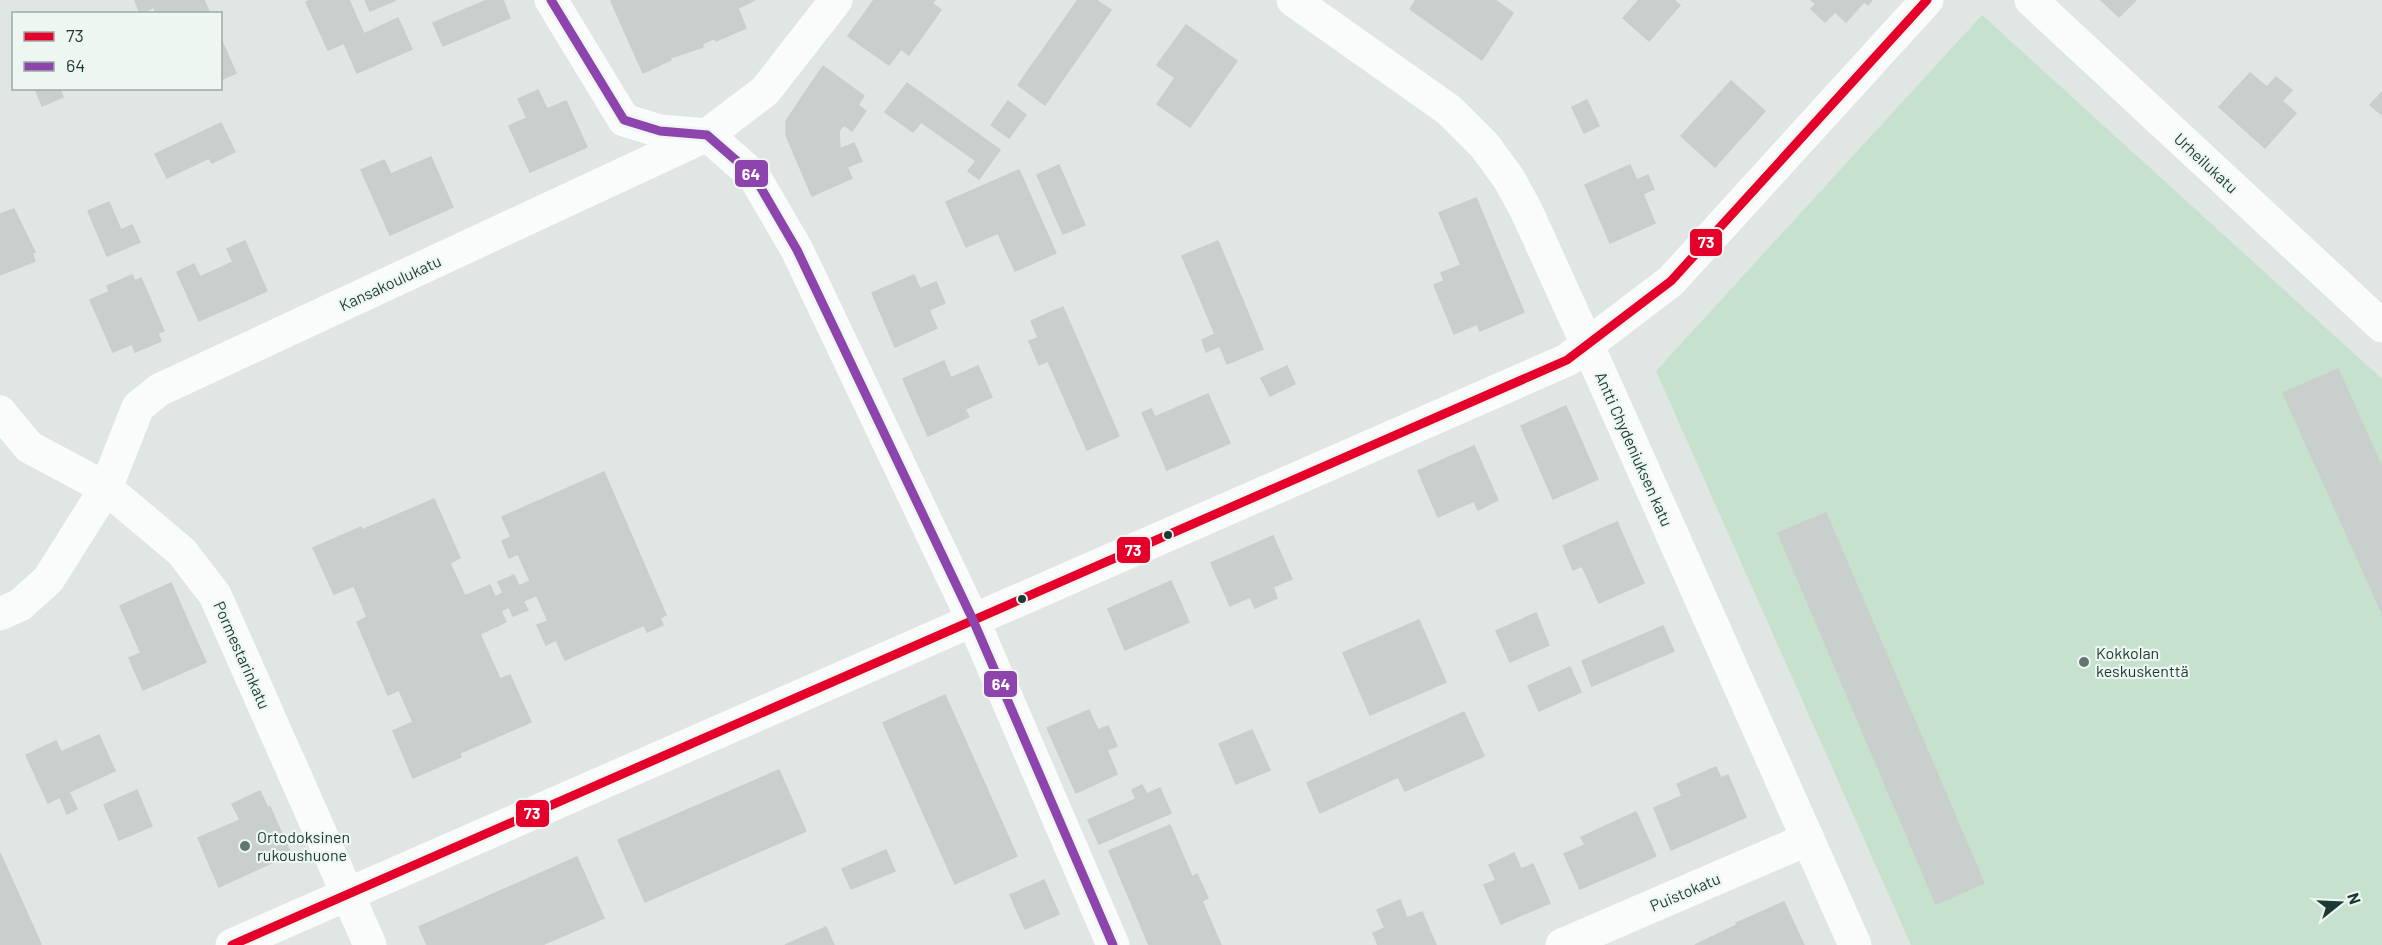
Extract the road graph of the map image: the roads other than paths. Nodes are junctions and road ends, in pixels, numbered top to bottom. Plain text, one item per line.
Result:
1 (551, 0) edge
2 (836, 0) edge
3 (1293, 0) edge
4 (1927, 0) edge
5 (2031, 0) edge
6 (707, 135) junction
7 (2382, 326) edge
8 (1587, 345) junction
9 (0, 412) edge
10 (106, 488) junction
11 (0, 615) edge
12 (973, 620) junction
13 (1808, 839) junction
14 (347, 894) junction
15 (232, 945) edge
16 (370, 945) edge
17 (1113, 945) edge
18 (1562, 945) edge
19 (1855, 945) edge

1 - 6 street
2 - 6 street, Kansakoulukatu
3 - 8 street, Antti Chydeniuksen katu
4 - 8 street
5 - 7 street, Urheilukatu
6 - 10 street, Kansakoulukatu
6 - 12 street
8 - 12 street
8 - 13 street, Antti Chydeniuksen katu
9 - 10 street, Pormestarinkatu
10 - 11 street, Kansakoulukatu
10 - 14 street, Pormestarinkatu
12 - 14 street
12 - 17 street
13 - 18 street, Puistokatu
13 - 19 street, Antti Chydeniuksen katu
14 - 15 street
14 - 16 street, Pormestarinkatu

